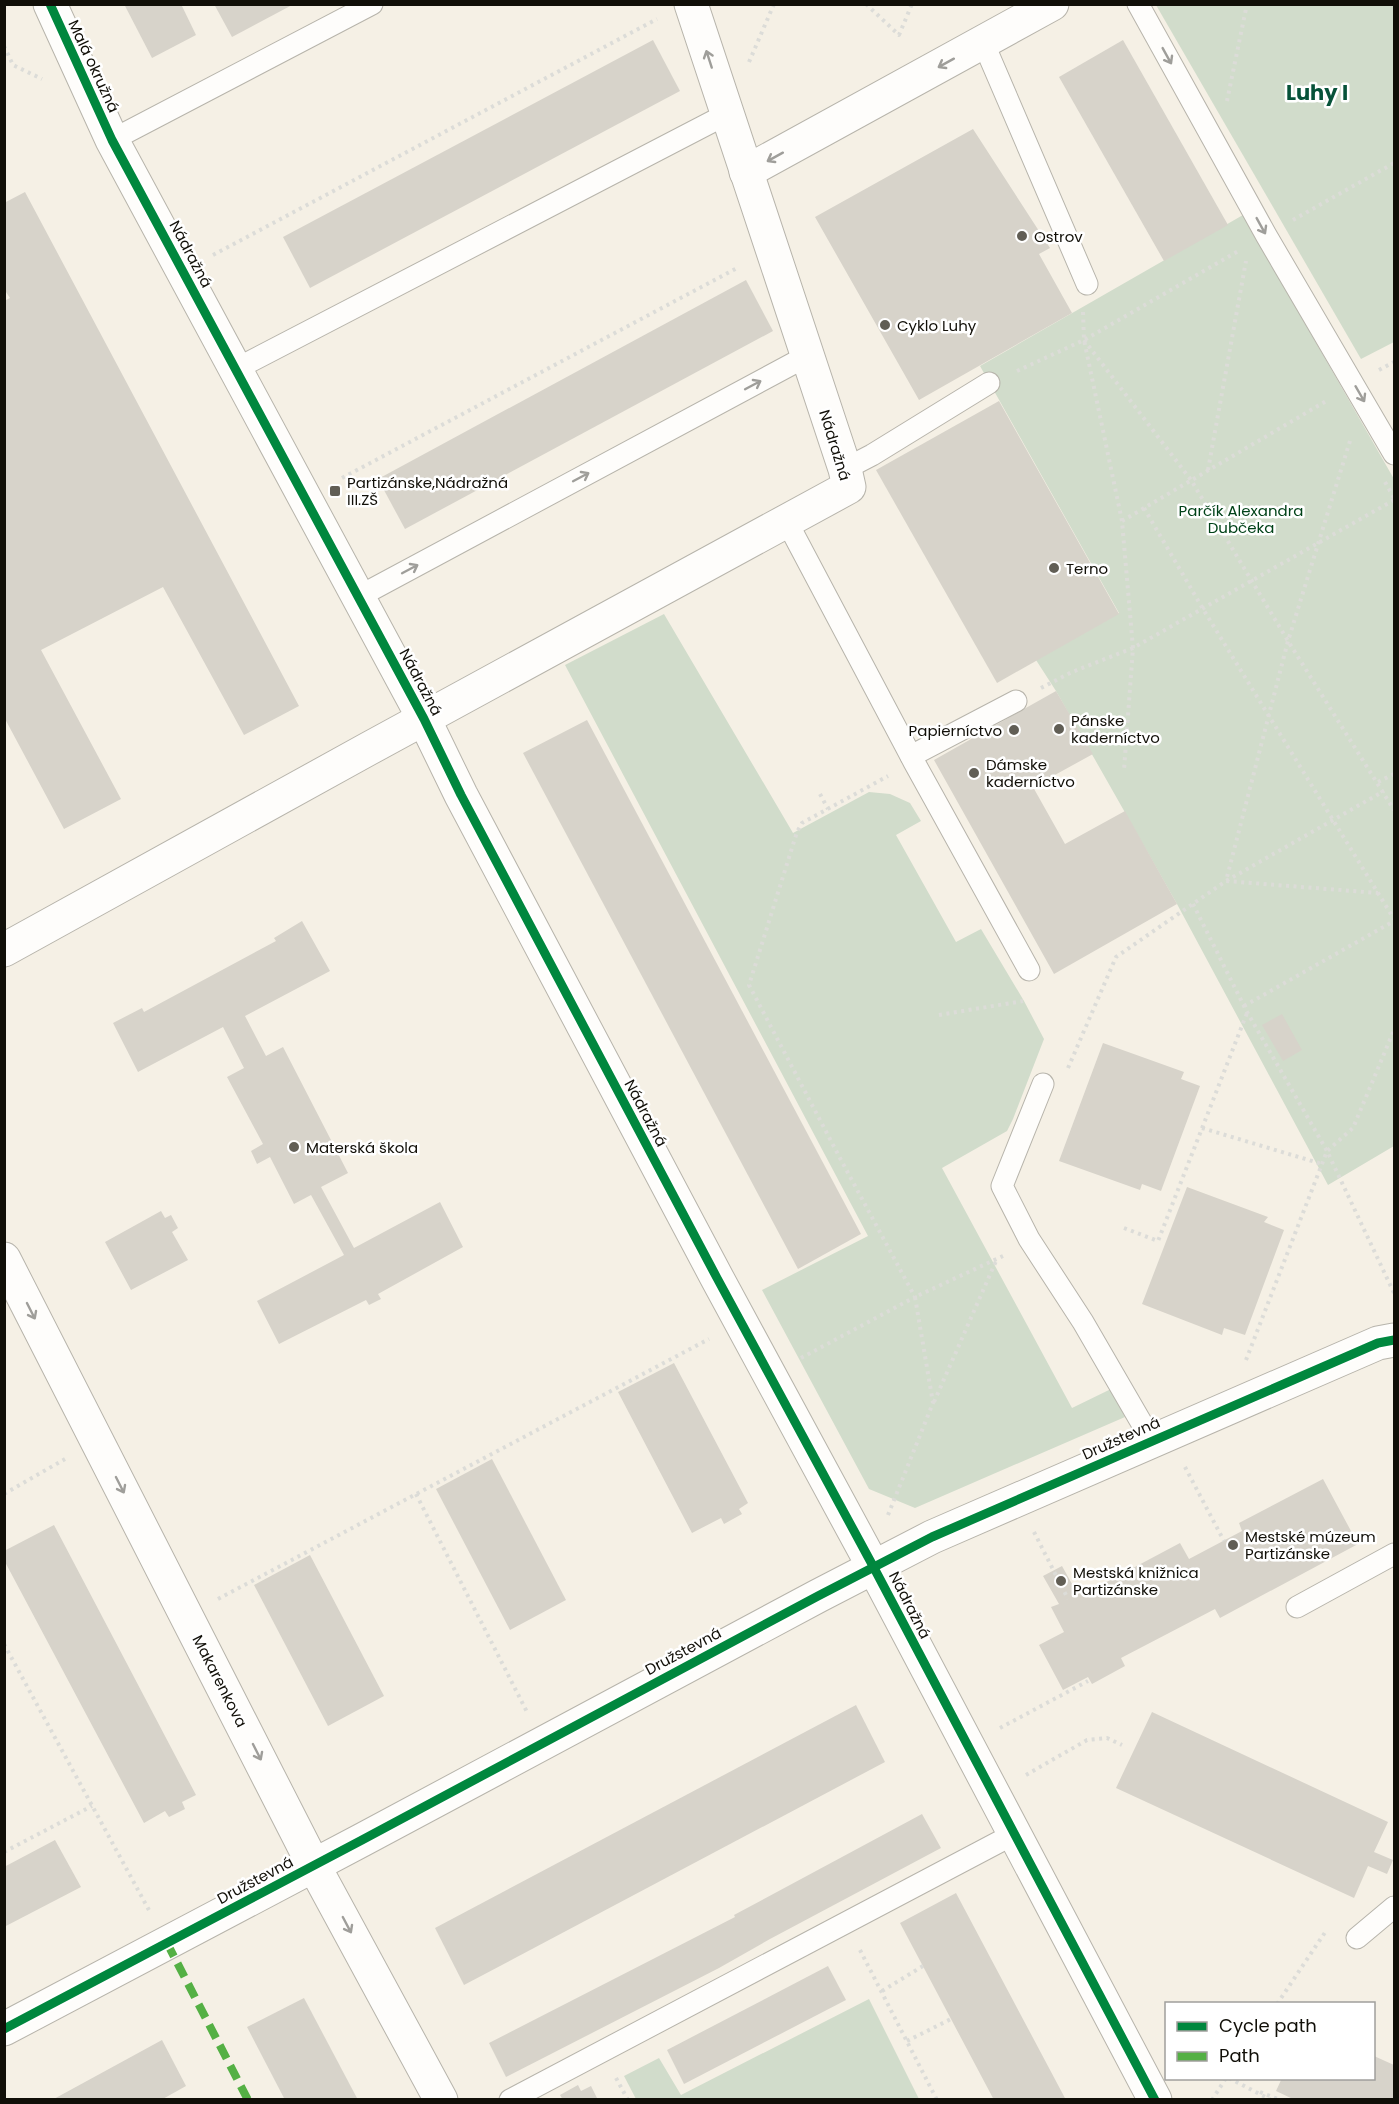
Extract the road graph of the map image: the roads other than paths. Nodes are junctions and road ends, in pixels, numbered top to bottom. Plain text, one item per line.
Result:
1 (50, 4) edge
2 (372, 4) edge
3 (1052, 4) edge
4 (1138, 4) edge
5 (677, 10) edge
6 (983, 42) junction
7 (727, 114) junction
8 (112, 140) junction
9 (746, 172) junction
10 (1087, 284) dead end
11 (807, 356) junction
12 (236, 369) junction
13 (989, 383) road end
14 (1395, 454) edge
15 (844, 469) junction
16 (787, 522) junction
17 (358, 597) junction
18 (1016, 701) road end
19 (424, 719) junction
20 (913, 759) junction
21 (4, 950) edge
22 (1029, 970) dead end
23 (1043, 1084) road end
24 (4, 1259) edge
25 (1395, 1340) edge
26 (1152, 1441) junction
27 (1395, 1554) edge
28 (873, 1566) junction
29 (1297, 1607) dead end
30 (1014, 1834) junction
31 (314, 1866) junction
32 (1395, 1907) edge
33 (1357, 1938) road end
34 (4, 2029) edge
35 (441, 2100) edge
36 (510, 2100) edge
37 (1155, 2100) edge

1 - 8 street, Malá okružná
2 - 8 lane
3 - 6 street
4 -> 14 lane
7 -> 5 street, Nádražná
6 -> 9 street
6 - 10 lane
7 - 9 street, Nádražná
7 - 12 lane
8 - 12 street, Nádražná
9 - 11 street, Nádražná
11 - 15 street, Nádražná
17 -> 11 lane
12 - 17 street, Nádražná
13 - 15 lane
15 - 16 street, Nádražná
16 - 19 street, Nádražná
16 - 20 lane
17 - 19 street, Nádražná
18 - 20 lane
19 - 21 street
19 - 28 street, Nádražná
20 - 22 lane
23 - 26 lane
24 -> 31 street, Makarenkova
25 - 26 street, Družstevná
26 - 28 street, Družstevná
27 - 29 lane
28 - 30 street, Nádražná
28 - 31 street, Družstevná
30 - 36 lane
30 - 37 street, Nádražná
31 - 34 street, Družstevná
31 -> 35 street, Makarenkova
32 - 33 lane

